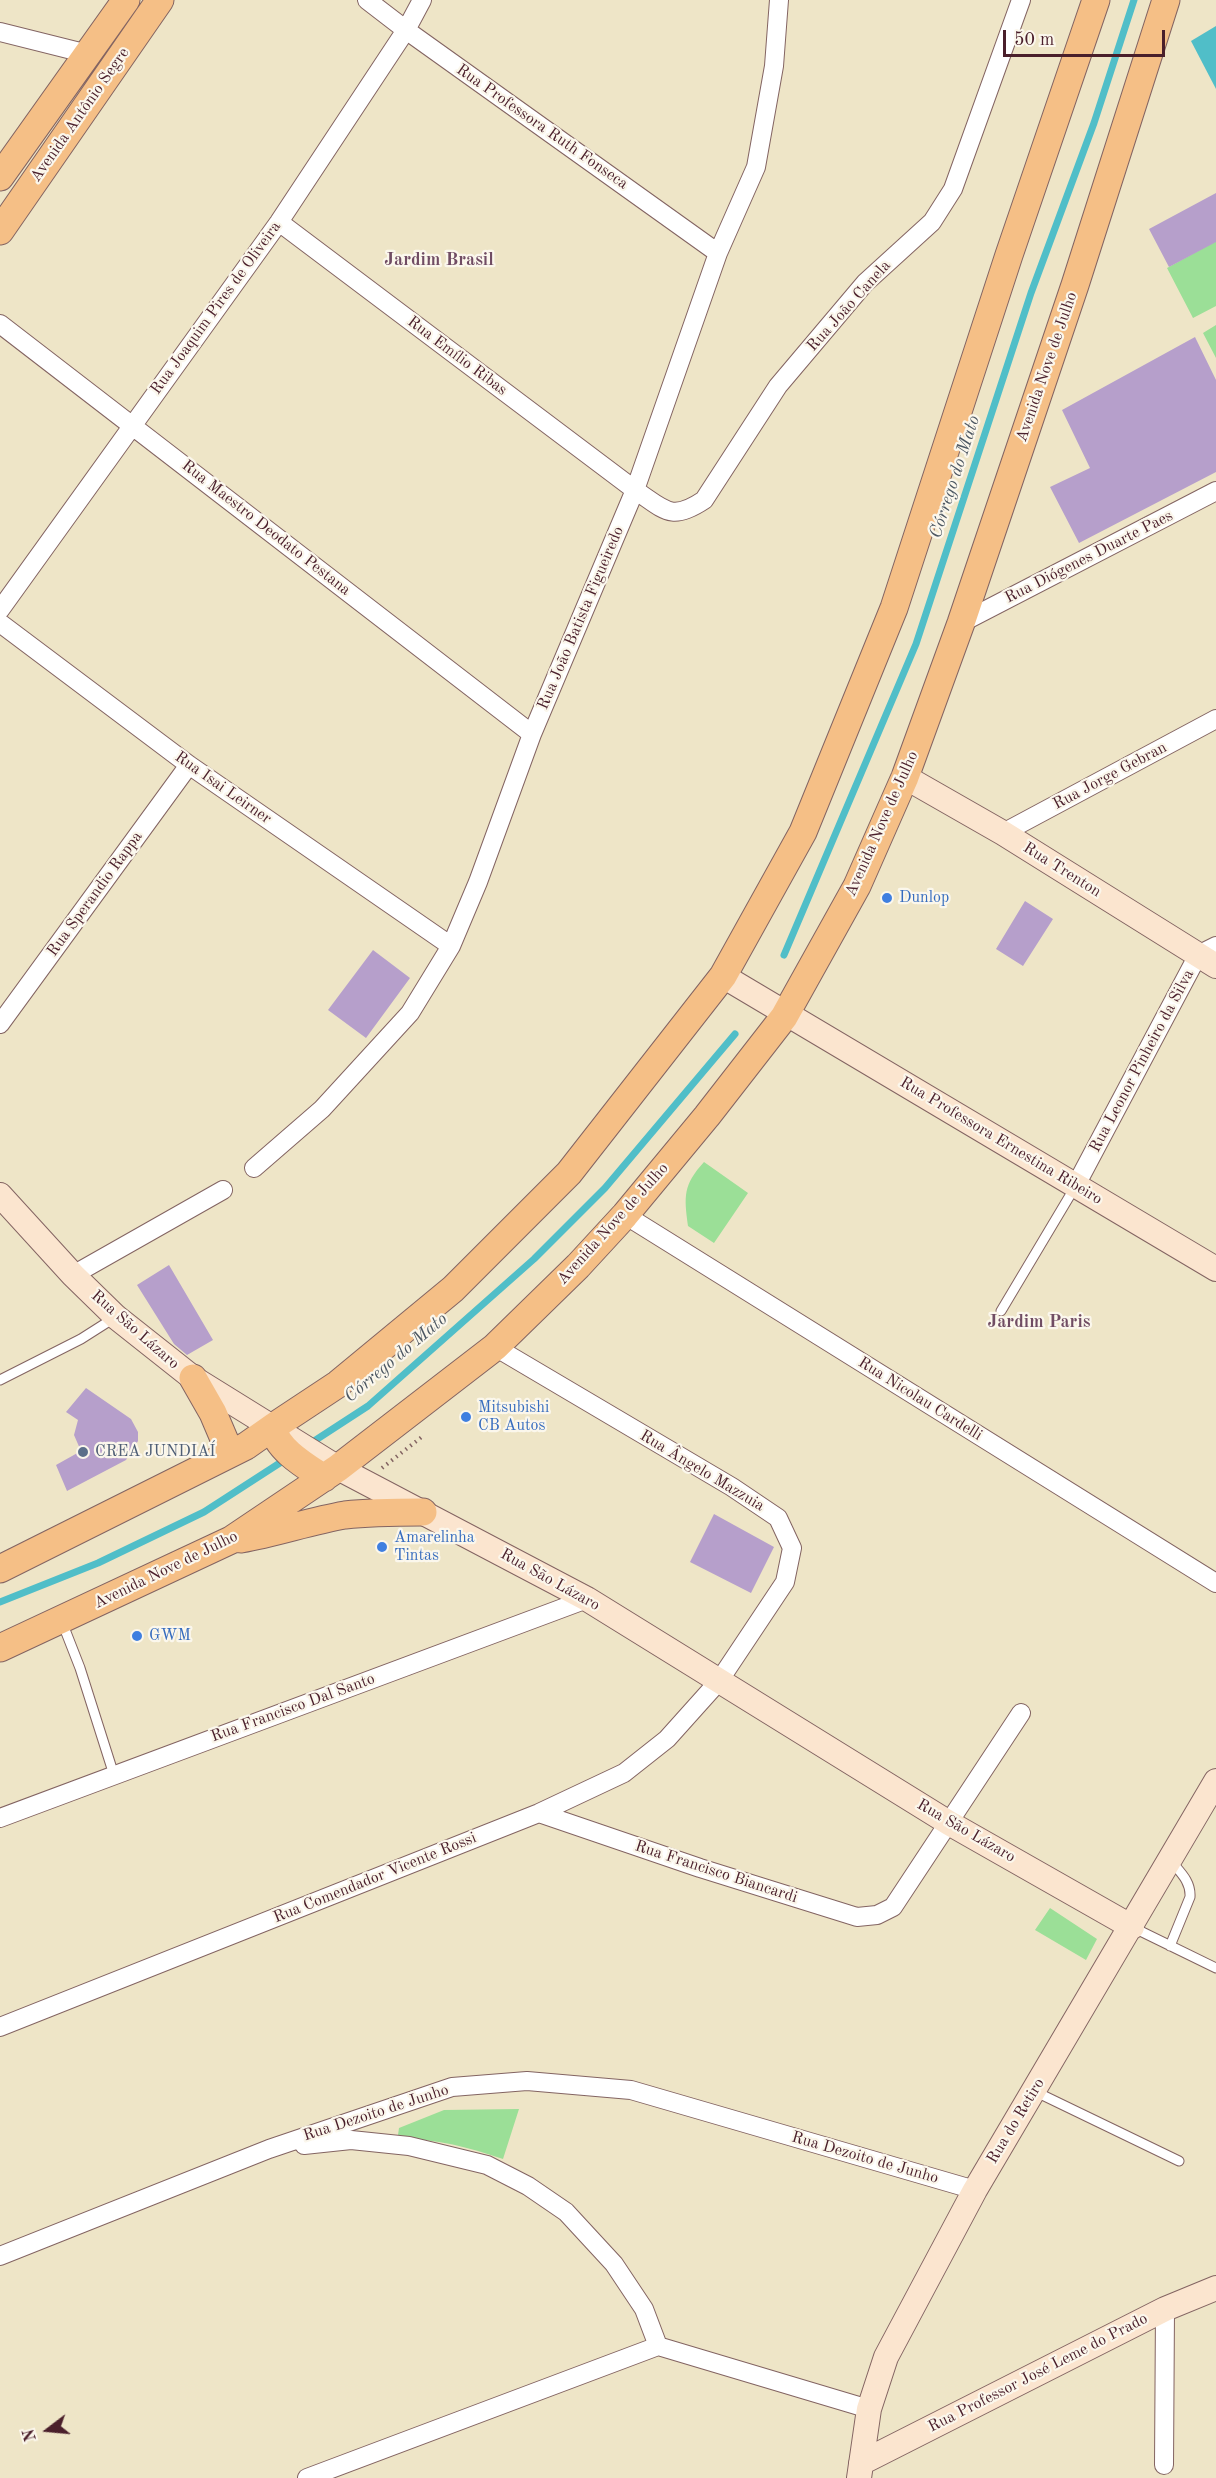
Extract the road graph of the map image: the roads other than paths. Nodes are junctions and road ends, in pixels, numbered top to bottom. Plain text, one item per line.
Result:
1 (126, 0) edge
2 (160, 0) edge
3 (367, 0) edge
4 (422, 0) edge
5 (778, 0) edge
6 (1021, 0) edge
7 (1096, 0) edge
8 (1166, 0) edge
9 (406, 30) junction
10 (0, 32) edge
11 (88, 54) junction
12 (0, 177) edge
13 (279, 222) junction
14 (0, 231) edge
15 (718, 253) junction
16 (0, 324) edge
17 (131, 424) junction
18 (635, 490) junction
19 (1216, 491) edge
20 (0, 610) edge
21 (0, 623) edge
22 (961, 624) junction
23 (1216, 719) edge
24 (532, 734) junction
25 (189, 765) junction
26 (905, 777) junction
27 (1003, 833) junction
28 (451, 946) junction
29 (1210, 955) edge
30 (733, 981) junction
31 (780, 1009) junction
32 (0, 1024) edge
33 (254, 1168) dead end
34 (1077, 1185) junction
35 (223, 1190) dead end
36 (0, 1195) edge
37 (625, 1215) junction
38 (1216, 1269) edge
39 (73, 1275) junction
40 (1001, 1311) dead end
41 (116, 1317) junction
42 (495, 1347) junction
43 (193, 1378) junction
44 (0, 1380) edge
45 (279, 1434) junction
46 (230, 1453) junction
47 (323, 1467) junction
48 (423, 1512) junction
49 (231, 1540) junction
50 (0, 1569) edge
51 (1216, 1583) edge
52 (587, 1599) junction
53 (61, 1620) junction
54 (0, 1648) edge
55 (719, 1682) junction
56 (1021, 1713) dead end
57 (114, 1775) junction
58 (1216, 1781) edge
59 (539, 1813) junction
60 (0, 1818) edge
61 (949, 1823) junction
62 (1170, 1860) junction
63 (1132, 1927) junction
64 (1170, 1946) junction
65 (1216, 1968) edge
66 (0, 2027) edge
67 (1034, 2091) junction
68 (269, 2149) junction
69 (1179, 2161) dead end
70 (975, 2190) junction
71 (0, 2256) edge
72 (1216, 2288) edge
73 (1165, 2308) junction
74 (658, 2346) junction
75 (869, 2409) junction
76 (1164, 2465) dead end
77 (860, 2471) edge
78 (307, 2478) edge

1 - 11 main road, Avenida Antônio Segre
2 - 14 main road, Avenida Antônio Segre
3 - 9 street, Rua Professora Ruth Fonseca
4 - 9 street, Rua Joaquim Pires de Oliveira
5 - 15 street, Rua João Batista Figueiredo
6 - 18 street, Rua João Canela
7 - 30 main road
8 - 22 main road, Avenida Nove de Julho
9 - 13 street, Rua Joaquim Pires de Oliveira
9 - 15 street, Rua Professora Ruth Fonseca
10 - 11 street
11 - 12 main road, Avenida Antônio Segre
13 - 17 street, Rua Joaquim Pires de Oliveira
13 - 18 street, Rua Emílio Ribas
15 - 18 street, Rua João Batista Figueiredo
16 - 17 street, Rua Maestro Deodato Pestana
17 - 20 street, Rua Joaquim Pires de Oliveira
17 - 24 street, Rua Maestro Deodato Pestana
18 - 24 street, Rua João Batista Figueiredo
19 - 22 street, Rua Diógenes Duarte Paes
21 - 25 street, Rua Isai Leirner
22 - 26 main road, Avenida Nove de Julho
23 - 27 street, Rua Jorge Gebran
24 - 28 street, Rua João Batista Figueiredo
25 - 28 street, Rua Isai Leirner
25 - 32 street, Rua Sperandio Rappa
26 - 27 main road, Rua Trenton
26 - 31 main road, Avenida Nove de Julho
27 - 29 main road, Rua Trenton
28 - 33 street, Rua João Batista Figueiredo
29 - 34 street, Rua Leonor Pinheiro da Silva
30 - 31 main road, Rua Professora Ernestina Ribeiro
30 - 45 main road
31 - 34 main road, Rua Professora Ernestina Ribeiro
31 - 37 main road, Avenida Nove de Julho
34 - 38 main road, Rua Professora Ernestina Ribeiro
34 - 40 lane
35 - 39 street
36 - 39 main road, Rua São Lázaro
37 - 42 main road, Avenida Nove de Julho
37 - 51 street, Rua Nicolau Cardelli
39 - 41 main road, Rua São Lázaro
41 - 43 main road, Rua São Lázaro
41 - 44 lane
42 - 47 main road, Avenida Nove de Julho
42 - 55 street, Rua Ângelo Mazzuia
43 - 45 main road, Rua São Lázaro
43 - 46 main road
45 - 46 main road
45 - 47 main road
46 - 50 main road
47 - 48 main road, Rua São Lázaro
47 - 49 main road, Avenida Nove de Julho
48 - 49 main road
48 - 52 main road, Rua São Lázaro
49 - 53 main road, Avenida Nove de Julho
52 - 55 main road, Rua São Lázaro
52 - 57 street, Rua Francisco Dal Santo
53 - 54 main road, Avenida Nove de Julho
53 - 57 lane
55 - 59 street, Rua Comendador Vicente Rossi
55 - 61 main road, Rua São Lázaro
56 - 61 street
57 - 60 street, Rua Francisco Dal Santo
58 - 62 main road, Rua do Retiro
59 - 61 street, Rua Francisco Biancardi
59 - 66 street, Rua Comendador Vicente Rossi
61 - 63 main road, Rua São Lázaro
62 - 63 main road, Rua do Retiro
62 - 64 lane
63 - 64 lane
63 - 67 main road, Rua do Retiro
64 - 65 lane
67 - 69 lane
67 - 70 main road, Rua do Retiro
68 - 70 street, Rua Dezoito de Junho
68 - 71 street, Rua Dezoito de Junho
68 - 74 street
70 - 75 main road, Rua do Retiro
72 - 73 main road, Rua Professor José Leme do Prado
73 - 76 street
73 - 77 main road, Rua Professor José Leme do Prado
74 - 75 street
74 - 78 street
75 - 77 main road, Rua do Retiro

